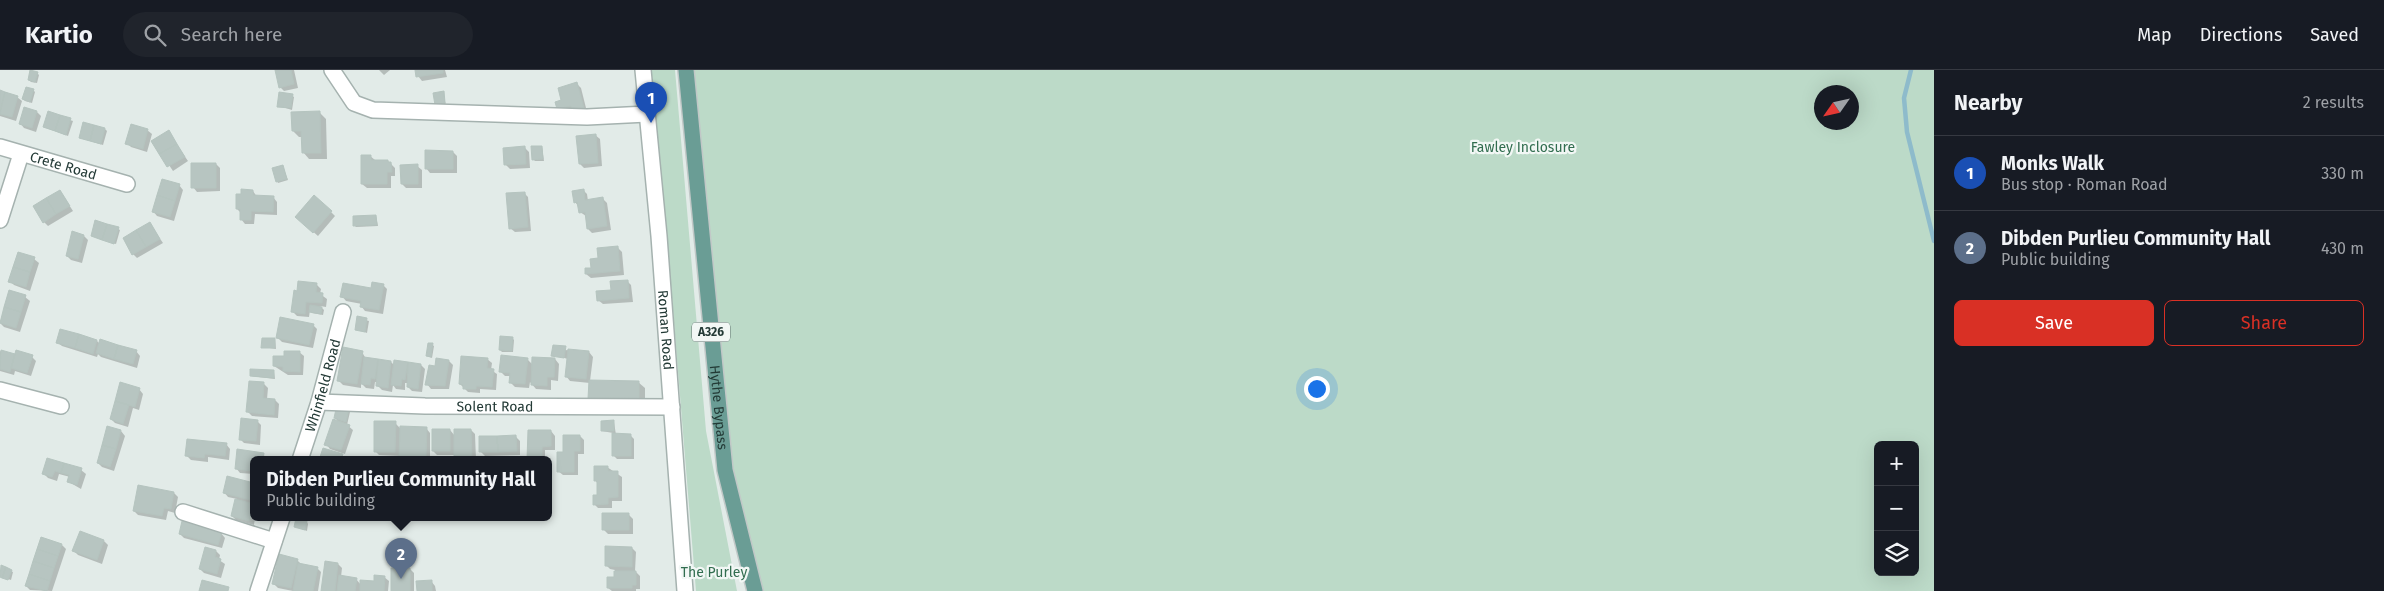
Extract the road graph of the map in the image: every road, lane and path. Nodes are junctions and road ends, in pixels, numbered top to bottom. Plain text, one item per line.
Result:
1 (332, 70) edge
2 (643, 70) edge
3 (686, 70) edge
4 (647, 114) junction
5 (0, 147) edge
6 (22, 154) junction
7 (127, 184) dead end
8 (0, 220) edge
9 (343, 312) dead end
10 (0, 390) edge
11 (319, 402) junction
12 (61, 406) dead end
13 (672, 408) junction
14 (301, 456) edge
15 (183, 512) dead end
16 (281, 521) edge
17 (274, 541) junction
18 (258, 591) edge
19 (685, 591) edge
20 (755, 591) edge

1 - 4 street
2 - 4 street, Roman Road
3 - 20 main road, Hythe Bypass / A326
4 - 13 street, Roman Road
5 - 6 street, Crete Road
6 - 7 street, Crete Road
6 - 8 street
9 - 11 street, Whinfield Road
10 - 12 street
11 - 13 street, Solent Road
11 - 14 street, Whinfield Road
13 - 19 street, Roman Road
15 - 17 street
16 - 17 street
17 - 18 street

